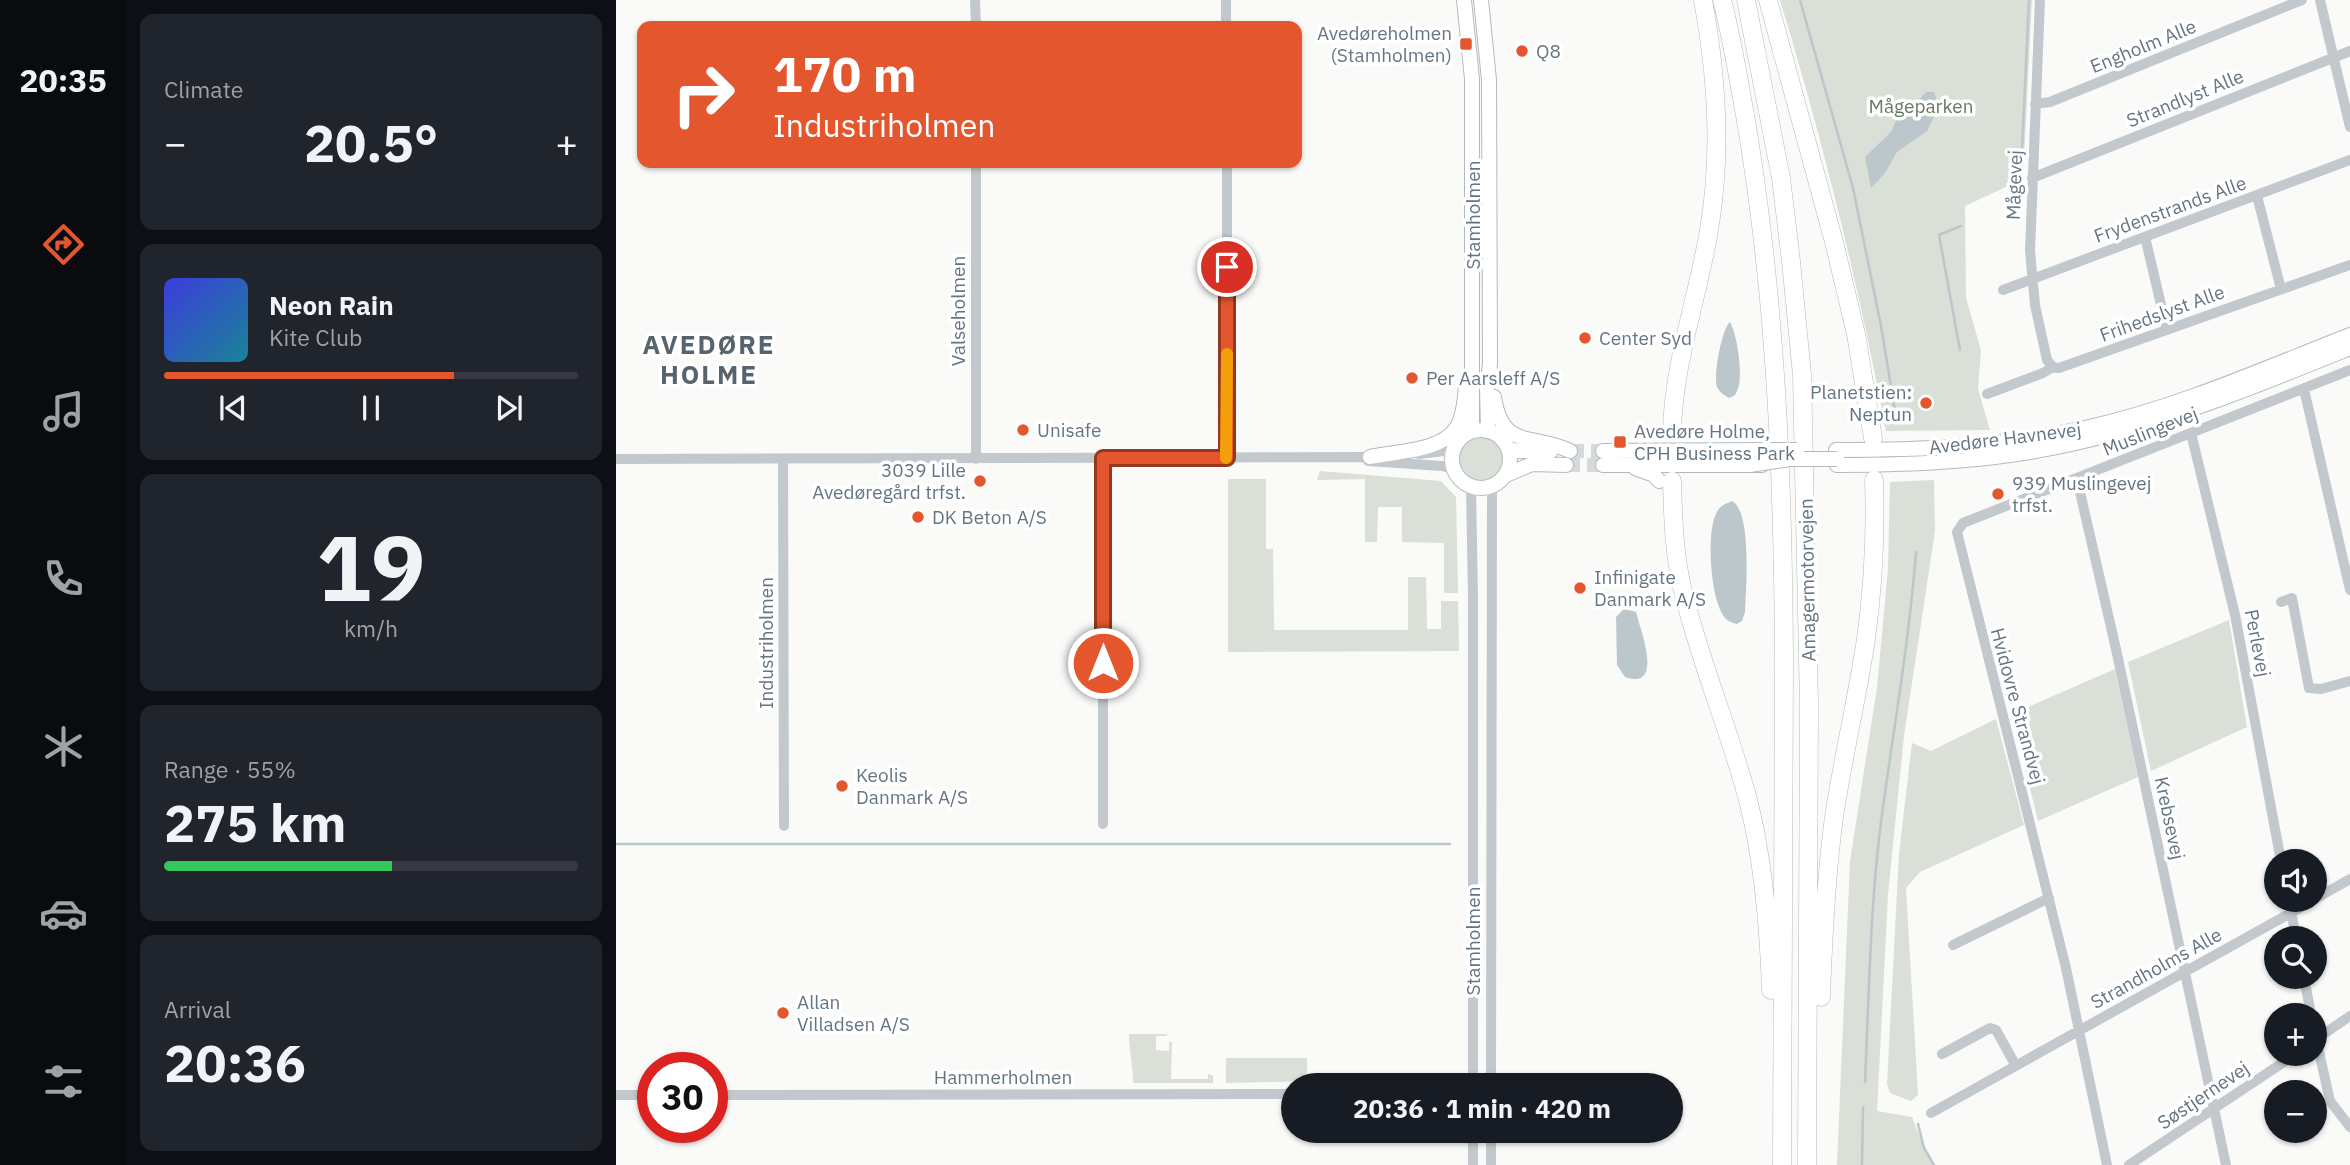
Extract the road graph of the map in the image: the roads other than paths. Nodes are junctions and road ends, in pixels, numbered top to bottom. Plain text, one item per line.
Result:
1 (975, 0) edge
2 (1226, 0) edge
3 (1464, 0) edge
4 (1480, 0) edge
5 (1703, 0) edge
6 (1722, 0) edge
7 (1746, 0) edge
8 (1768, 0) edge
9 (2040, 0) edge
10 (2302, 0) edge
11 (2319, 0) edge
12 (976, 21) edge
13 (1226, 21) edge
14 (2350, 51) edge
15 (2334, 57) junction
16 (2035, 104) junction
17 (2350, 127) edge
18 (2350, 160) edge
19 (976, 168) edge
20 (1227, 168) edge
21 (2032, 178) junction
22 (2257, 196) junction
23 (2145, 237) junction
24 (2350, 265) edge
25 (2031, 279) junction
26 (2281, 289) junction
27 (2003, 290) dead end
28 (2167, 330) junction
29 (2350, 335) edge
30 (2350, 348) edge
31 (1473, 362) junction
32 (1490, 364) junction
33 (2053, 367) junction
34 (2350, 370) edge
35 (2304, 389) junction
36 (1987, 394) dead end
37 (1488, 430) junction
38 (1672, 430) joint
39 (1472, 431) junction
40 (2192, 433) junction
41 (1509, 449) junction
42 (1453, 450) junction
43 (1366, 457) junction
44 (1750, 457) junction
45 (1872, 457) junction
46 (976, 458) junction
47 (1103, 458) junction
48 (1227, 458) junction
49 (1568, 458) junction
50 (1837, 458) junction
51 (616, 459) edge
52 (783, 459) junction
53 (1628, 465) junction
54 (1453, 469) junction
55 (1671, 470) junction
56 (1506, 475) junction
57 (2077, 479) junction
58 (1471, 487) junction
59 (1492, 487) junction
60 (1963, 523) joint
61 (2350, 590) edge
62 (2281, 602) dead end
63 (2350, 681) edge
64 (1474, 796) junction
65 (1490, 796) junction
66 (1103, 824) dead end
67 (783, 826) dead end
68 (2279, 849) edge
69 (2350, 879) edge
70 (2327, 892) edge
71 (2049, 898) junction
72 (2291, 912) joint
73 (2294, 926) edge
74 (1953, 945) dead end
75 (2184, 972) junction
76 (2350, 1016) edge
77 (2079, 1031) junction
78 (2327, 1031) edge
79 (1942, 1054) dead end
80 (2016, 1066) junction
81 (2278, 1066) edge
82 (2322, 1066) edge
83 (1473, 1073) edge
84 (1491, 1073) edge
85 (1281, 1094) edge
86 (616, 1095) edge
87 (637, 1095) edge
88 (728, 1095) edge
89 (2216, 1109) junction
90 (1931, 1113) dead end
91 (2350, 1128) edge
92 (1473, 1143) edge
93 (1491, 1143) edge
94 (1473, 1165) edge
95 (1491, 1165) edge
96 (1780, 1165) edge
97 (1809, 1165) edge
98 (2107, 1165) edge
99 (2129, 1165) edge
100 (2226, 1165) edge

1 - 12 street
2 - 13 street
3 - 31 street, Stamholmen
4 - 32 street, Stamholmen
5 - 38 highway
6 - 96 highway, Amagermotorvejen
7 - 97 highway, Amagermotorvejen
8 - 45 highway
9 - 16 street, Mågevej
10 - 16 street, Engholm Alle
11 - 15 street
14 - 15 street, Strandlyst Alle
15 - 17 street
15 - 21 street, Strandlyst Alle
16 - 21 street, Mågevej
18 - 22 street, Frydenstrands Alle
19 - 46 street, Valseholmen
20 - 48 street
21 - 25 street, Mågevej
22 - 23 street, Frydenstrands Alle
22 - 26 street
23 - 25 street, Frydenstrands Alle
23 - 28 street
24 - 26 street, Frihedslyst Alle
25 - 27 street, Frydenstrands Alle
25 - 33 street, Mågevej
26 - 28 street, Frihedslyst Alle
28 - 33 street, Frihedslyst Alle
29 - 45 street, Avedøre Havnevej
30 - 45 street, Avedøre Havnevej
31 - 39 street, Stamholmen
31 - 43 street
32 - 37 street, Stamholmen
32 - 49 street
33 - 36 street, Frihedslyst Alle
34 - 35 street, Muslingevej
35 - 40 street, Muslingevej
35 - 61 street
37 - 39 street
37 - 41 street
38 - 55 street
39 - 42 street
40 - 57 street, Muslingevej
40 - 68 street, Perlevej
41 - 49 street
41 - 56 street
42 - 43 street
42 - 54 street
43 - 48 street
43 - 54 street
44 - 50 street, Avedøre Havnevej, bridge
44 - 50 street, Avedøre Havnevej, bridge
44 - 55 street, Avedøre Havnevej
45 - 50 street, Avedøre Havnevej
45 - 97 highway
46 - 47 street
46 - 52 street
47 - 48 street
47 - 66 street
49 - 56 street
51 - 52 street
52 - 67 street, Industriholmen
53 - 55 street, Avedøre Havnevej
53 - 55 street
53 - 55 street, Avedøre Havnevej
54 - 58 street
55 - 96 highway
56 - 59 street
57 - 60 street, Muslingevej
57 - 75 street, Krebsevej
58 - 59 street
58 - 64 street, Stamholmen
59 - 65 street, Stamholmen
60 - 71 street, Hvidovre Strandvej
62 - 63 street
64 - 65 street
64 - 83 street, Stamholmen
65 - 84 street, Stamholmen
69 - 70 street, Strandholms Alle
71 - 74 street
71 - 77 street, Hvidovre Strandvej
72 - 73 street
72 - 75 street, Strandholms Alle
75 - 77 street, Strandholms Alle
75 - 89 street, Krebsevej
76 - 78 street
77 - 80 street, Strandholms Alle
77 - 98 street, Hvidovre Strandvej
79 - 80 street
80 - 90 street, Strandholms Alle
81 - 89 street, Søstjernevej
82 - 91 street
85 - 88 street, Hammerholmen
86 - 87 street
89 - 99 street, Søstjernevej
89 - 100 street, Krebsevej
92 - 94 street
93 - 95 street

